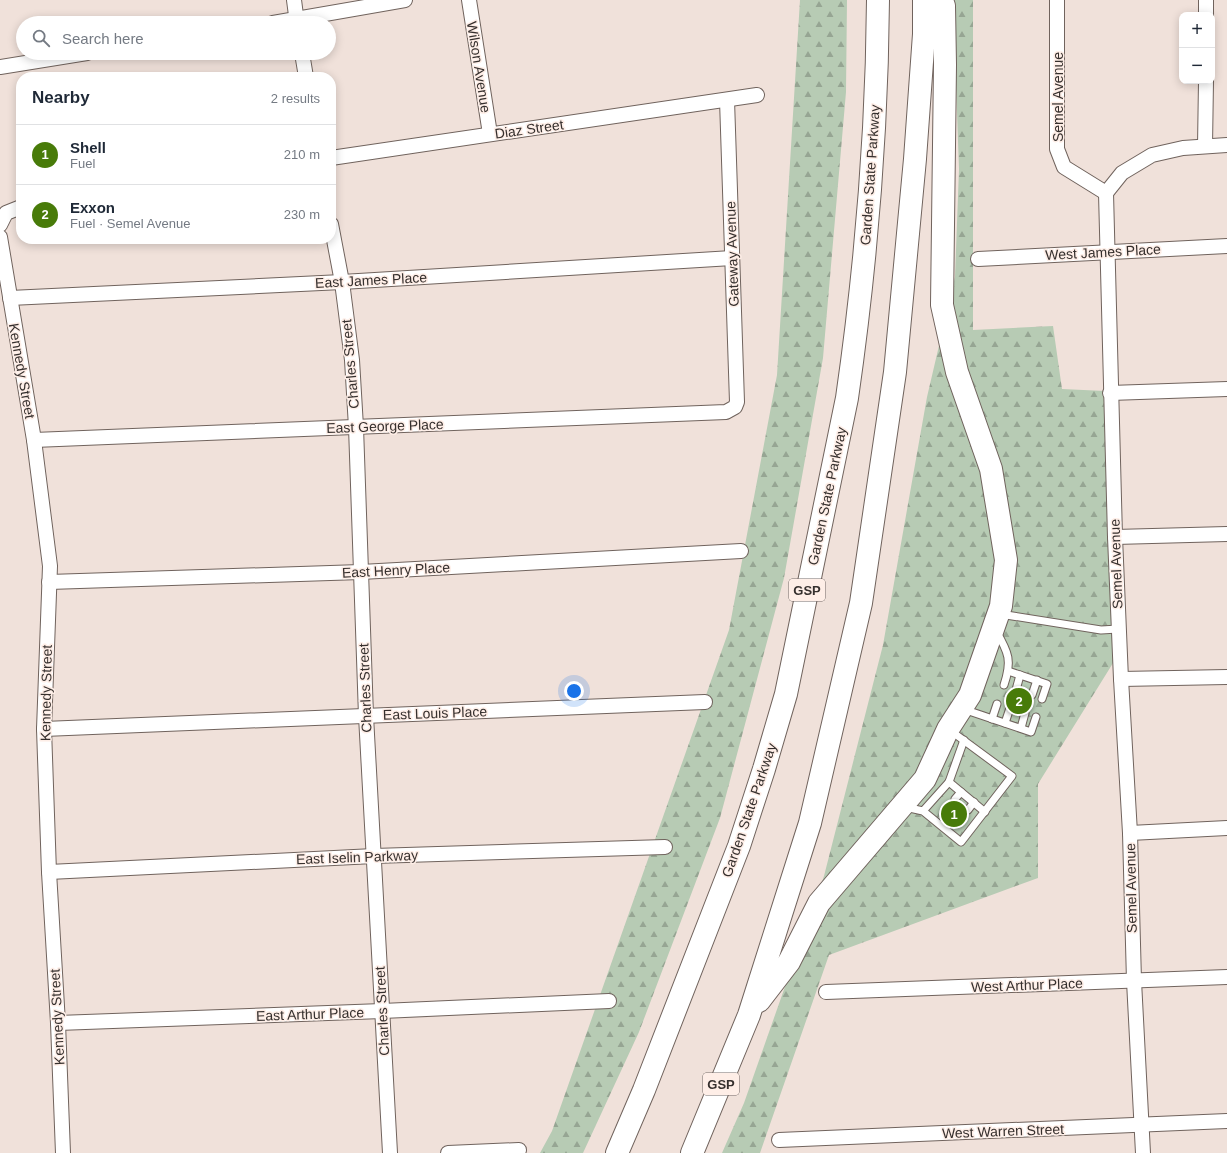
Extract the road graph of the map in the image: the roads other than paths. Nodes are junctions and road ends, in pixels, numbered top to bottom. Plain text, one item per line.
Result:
1 (294, 0) edge
2 (404, 0) edge
3 (468, 0) edge
4 (878, 0) edge
5 (924, 0) edge
6 (942, 0) edge
7 (1057, 0) edge
8 (1210, 0) edge
9 (1207, 12) edge
10 (296, 16) edge
11 (322, 16) edge
12 (44, 60) edge
13 (303, 60) edge
14 (0, 67) edge
15 (305, 72) edge
16 (1206, 84) edge
17 (757, 95) dead end
18 (727, 100) junction
19 (490, 134) junction
20 (1227, 145) edge
21 (1206, 146) junction
22 (336, 157) edge
23 (1106, 193) junction
24 (16, 209) edge
25 (0, 225) edge
26 (0, 237) edge
27 (335, 244) edge
28 (1227, 246) edge
29 (1108, 252) junction
30 (732, 258) junction
31 (978, 259) dead end
32 (342, 282) junction
33 (10, 298) junction
34 (1227, 389) edge
35 (1110, 393) junction
36 (735, 407) joint
37 (356, 428) junction
38 (34, 440) junction
39 (1227, 534) edge
40 (1115, 537) junction
41 (741, 551) dead end
42 (361, 572) junction
43 (49, 582) junction
44 (996, 620) junction
45 (1118, 629) junction
46 (1008, 671) junction
47 (1020, 675) junction
48 (1227, 677) edge
49 (1121, 679) junction
50 (1036, 680) junction
51 (1004, 685) dead end
52 (1016, 690) dead end
53 (1032, 695) dead end
54 (1042, 699) dead end
55 (706, 702) dead end
56 (997, 704) dead end
57 (962, 708) junction
58 (1010, 708) dead end
59 (1025, 714) dead end
60 (366, 716) junction
61 (1036, 717) dead end
62 (992, 719) junction
63 (1005, 723) junction
64 (1021, 728) junction
65 (44, 729) junction
66 (956, 735) junction
67 (949, 782) junction
68 (961, 792) junction
69 (955, 799) dead end
70 (974, 802) junction
71 (913, 809) junction
72 (968, 810) dead end
73 (986, 812) junction
74 (1227, 828) edge
75 (1130, 833) junction
76 (665, 847) dead end
77 (374, 856) junction
78 (49, 872) junction
79 (1227, 977) edge
80 (1134, 981) junction
81 (826, 992) dead end
82 (609, 1001) dead end
83 (382, 1011) junction
84 (749, 1015) junction
85 (58, 1023) junction
86 (1227, 1121) edge
87 (1142, 1125) junction
88 (779, 1140) dead end
89 (520, 1150) dead end
90 (63, 1153) edge
91 (390, 1153) edge
92 (448, 1153) edge
93 (618, 1153) edge
94 (692, 1153) edge
95 (1143, 1153) edge

1 - 10 street
2 - 11 street
3 - 19 street, Wilson Avenue
4 - 93 highway, Garden State Parkway / GSP
5 - 84 highway, GSP
6 - 44 highway
7 - 23 street, Semel Avenue
8 - 9 street
12 - 14 street
13 - 15 street
16 - 21 street
17 - 18 street, Diaz Street
18 - 19 street, Diaz Street
18 - 30 street, Gateway Avenue
19 - 22 street, Diaz Street
20 - 21 street
21 - 23 street
23 - 29 street, Semel Avenue
24 - 25 street
26 - 33 street, Kennedy Street
27 - 32 street, Charles Street
28 - 29 street, West James Place
29 - 31 street, West James Place
29 - 35 street, Semel Avenue
30 - 32 street, East James Place
30 - 36 street, Gateway Avenue
32 - 33 street, East James Place
32 - 37 street, Charles Street
33 - 38 street, Kennedy Street
34 - 35 street
35 - 40 street, Semel Avenue
36 - 37 street, East George Place
37 - 38 street, East George Place
37 - 42 street, Charles Street
38 - 43 street, Kennedy Street
39 - 40 street
40 - 45 street, Semel Avenue
41 - 42 street, East Henry Place
42 - 43 street, East Henry Place
42 - 60 street, Charles Street
43 - 65 street, Kennedy Street
44 - 45 lane
44 - 46 lane
44 - 57 highway
45 - 49 street, Semel Avenue
46 - 47 lane
46 - 51 lane
47 - 50 lane
47 - 52 lane
48 - 49 street
49 - 75 street, Semel Avenue
50 - 53 lane
50 - 54 lane
55 - 60 street, East Louis Place
56 - 62 lane
57 - 62 lane
57 - 66 highway
58 - 63 lane
59 - 64 lane
60 - 65 street, East Louis Place
60 - 77 street, Charles Street
61 - 64 lane
62 - 63 lane
63 - 64 lane
65 - 78 street, Kennedy Street
66 - 67 lane
66 - 71 highway
66 - 73 lane
67 - 68 lane
67 - 71 lane
68 - 69 lane
68 - 70 lane
70 - 72 lane
70 - 73 lane
71 - 73 lane
71 - 84 highway
74 - 75 street
75 - 80 street, Semel Avenue
76 - 77 street, East Iselin Parkway
77 - 78 street, East Iselin Parkway
77 - 83 street, Charles Street
78 - 85 street, Kennedy Street
79 - 80 street, West Arthur Place
80 - 81 street, West Arthur Place
80 - 87 street, Semel Avenue
82 - 83 street, East Arthur Place
83 - 85 street, East Arthur Place
83 - 91 street, Charles Street
84 - 94 highway, GSP
85 - 90 street, Kennedy Street
86 - 87 street, West Warren Street
87 - 88 street, West Warren Street
87 - 95 street, Semel Avenue
89 - 92 street

